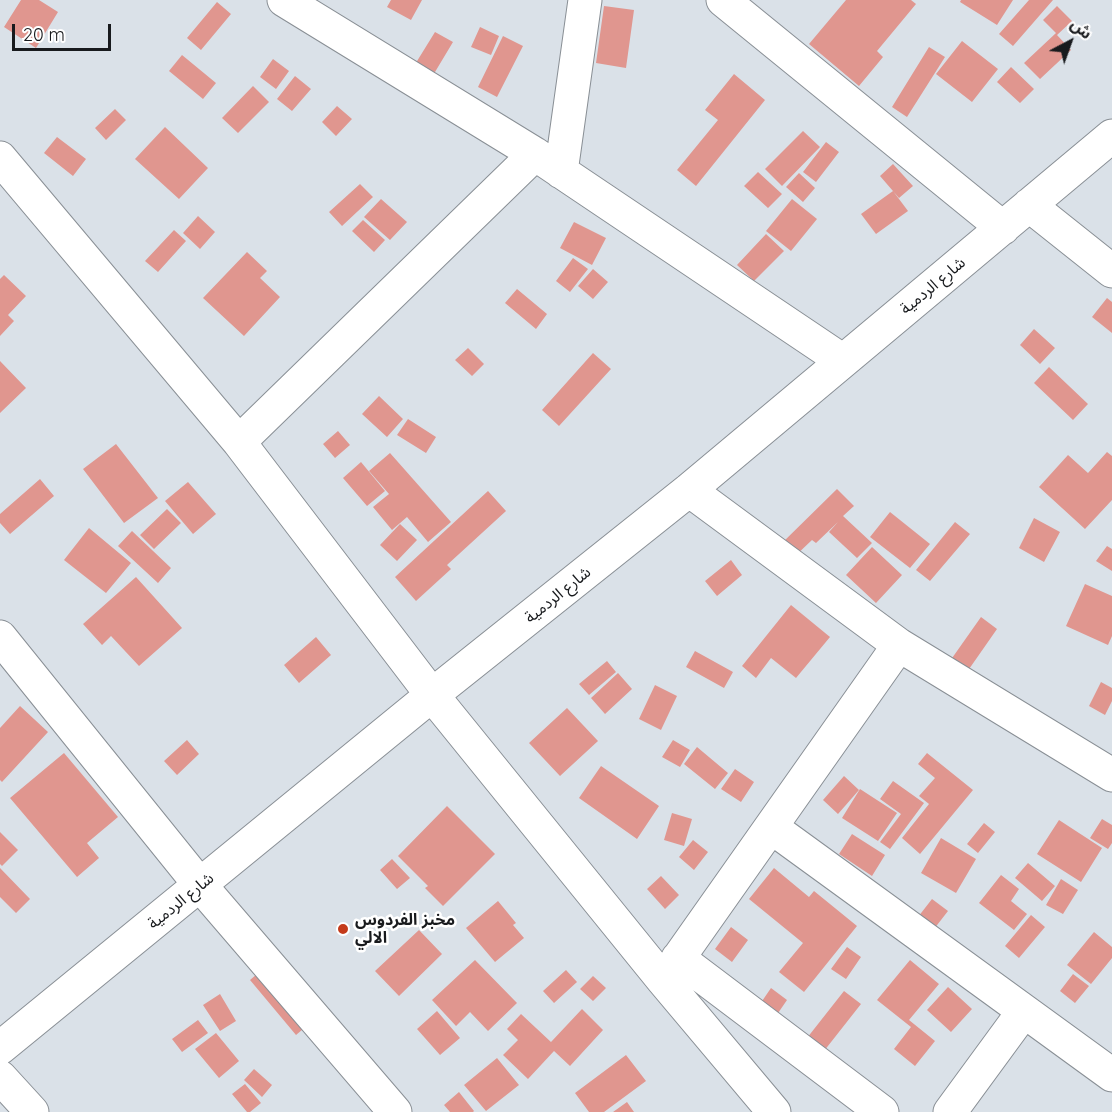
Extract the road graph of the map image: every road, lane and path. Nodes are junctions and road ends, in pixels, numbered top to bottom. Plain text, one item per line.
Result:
1 (284, 0) edge
2 (585, 0) edge
3 (723, 0) edge
4 (1112, 136) edge
5 (0, 158) edge
6 (548, 163) junction
7 (1029, 206) junction
8 (1003, 228) junction
9 (1112, 271) edge
10 (843, 361) junction
11 (239, 442) junction
12 (689, 490) junction
13 (0, 637) edge
14 (899, 645) junction
15 (432, 695) junction
16 (1112, 775) edge
17 (771, 827) junction
18 (200, 885) junction
19 (670, 969) junction
20 (1024, 1011) junction
21 (0, 1048) edge
22 (1112, 1075) edge
23 (0, 1077) edge
24 (32, 1112) edge
25 (395, 1112) edge
26 (774, 1112) edge
27 (882, 1112) edge
28 (950, 1112) edge

1 - 6 street
2 - 6 street
3 - 8 street
4 - 7 street, شارع الردمية
5 - 11 street
6 - 10 street
6 - 11 street
7 - 8 street, شارع الردمية
7 - 9 street
8 - 10 street, شارع الردمية
10 - 12 street, شارع الردمية
11 - 15 street
12 - 14 street
12 - 15 street, شارع الردمية
13 - 18 street
14 - 16 street
14 - 17 street
15 - 18 street, شارع الردمية
15 - 19 street
17 - 19 street
17 - 20 street
18 - 21 street, شارع الردمية
18 - 25 street
19 - 26 street
19 - 27 street
20 - 22 street
20 - 28 street
23 - 24 street

